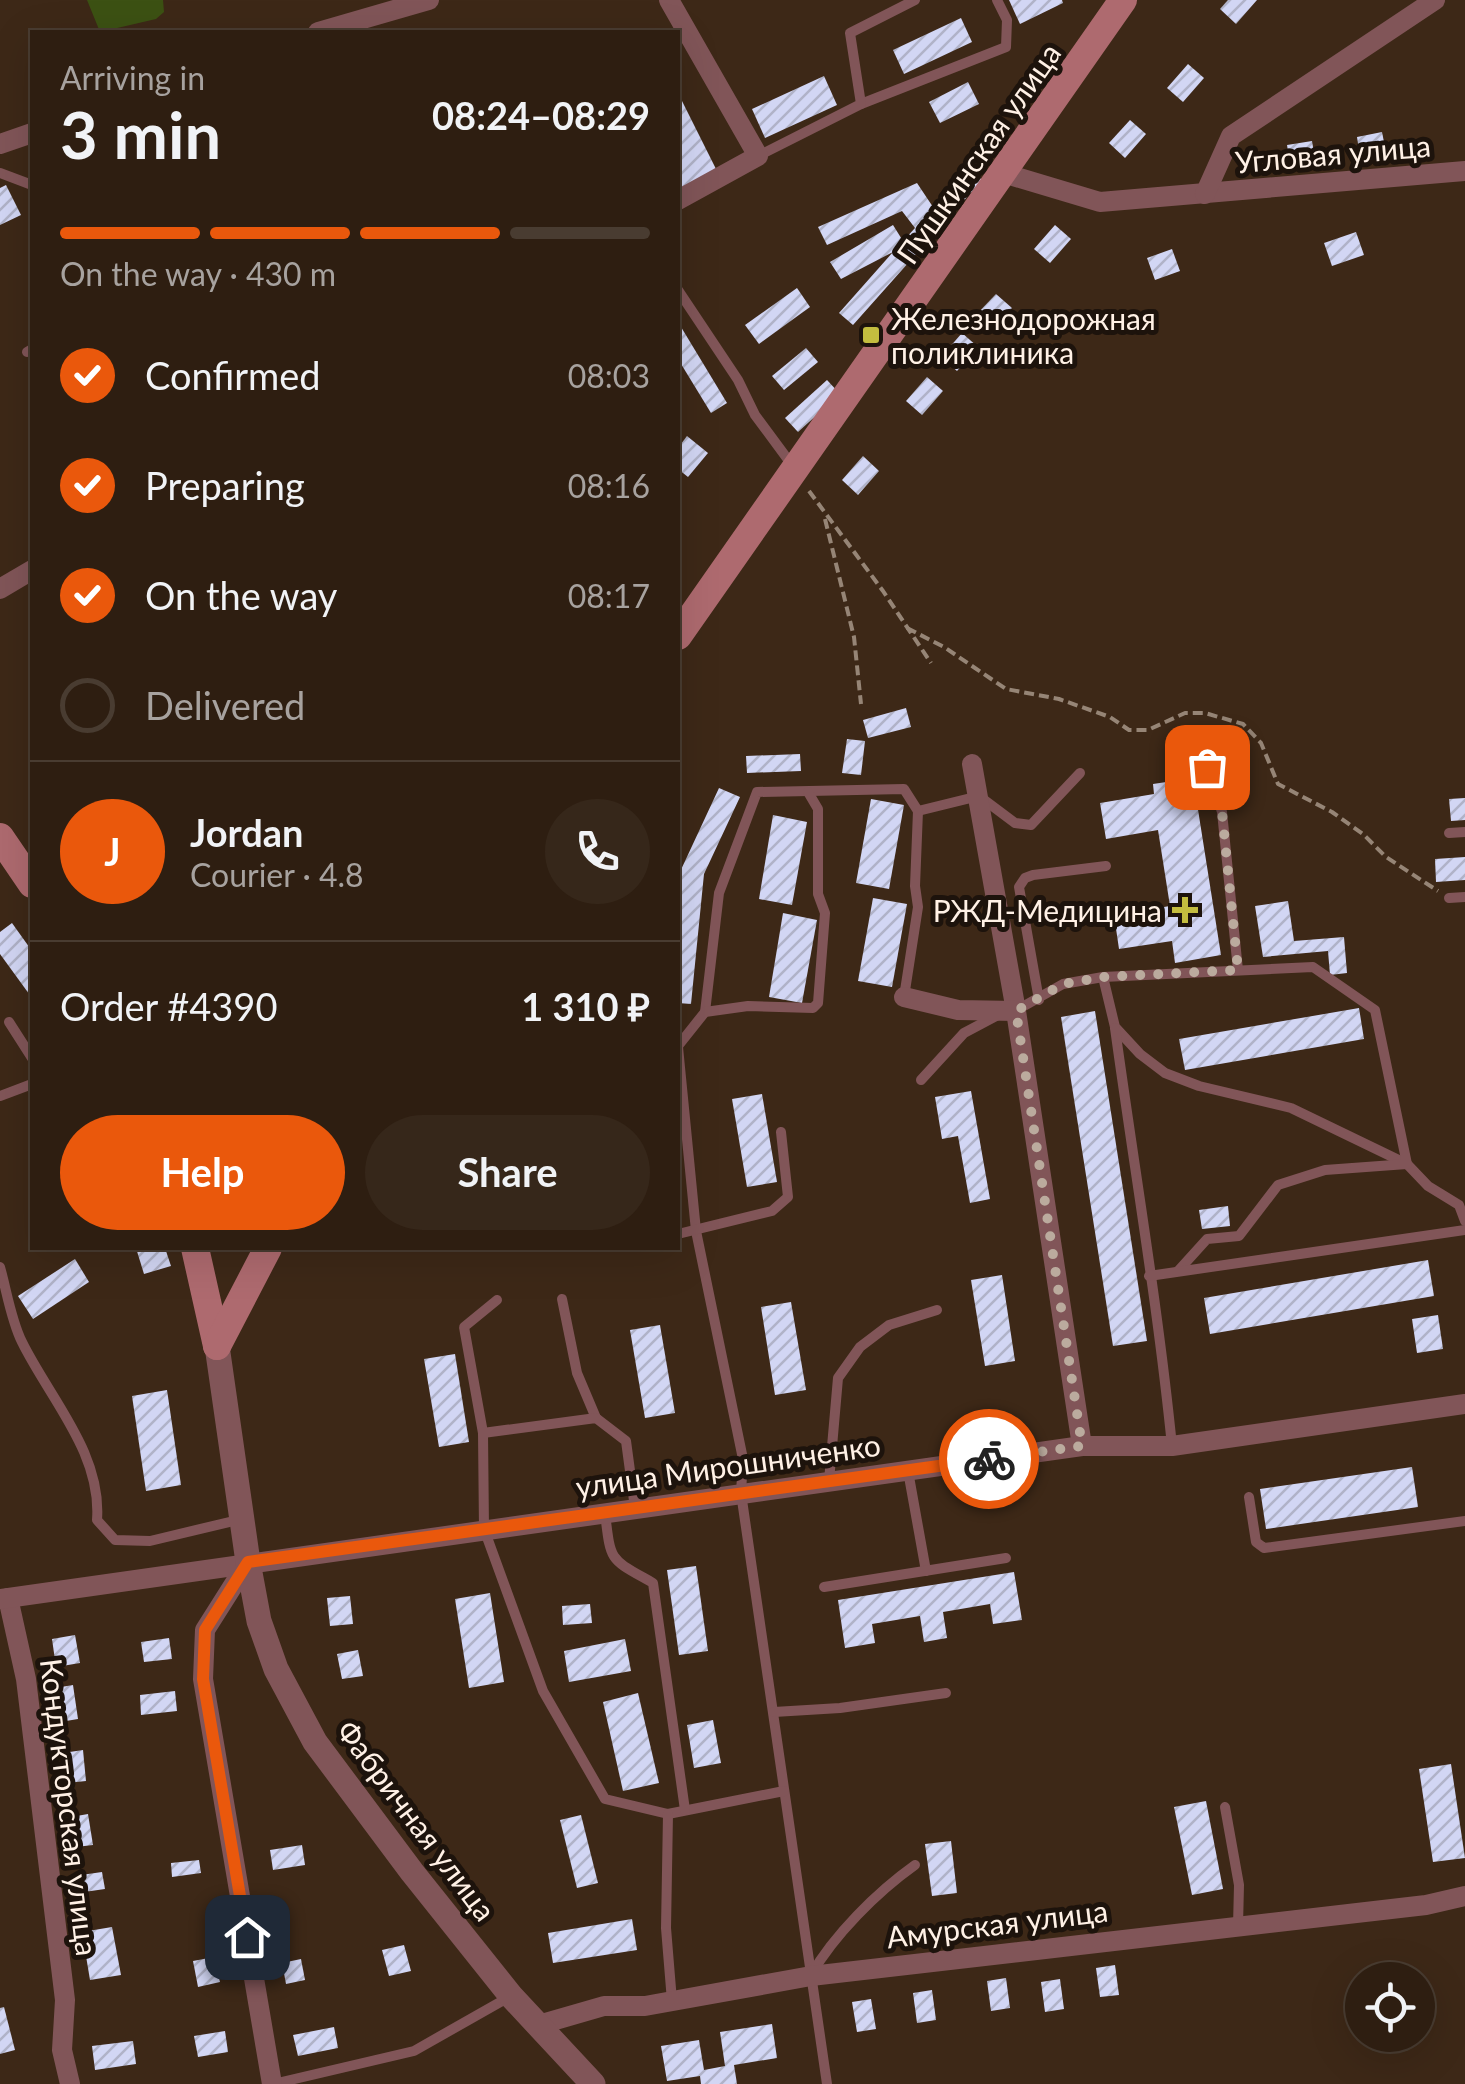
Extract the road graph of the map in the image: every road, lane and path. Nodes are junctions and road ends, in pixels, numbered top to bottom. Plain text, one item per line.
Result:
1 (430, 0) edge
2 (915, 0) edge
3 (996, 0) edge
4 (1123, 0) edge
5 (1436, 0) edge
6 (675, 2) edge
7 (371, 25) edge
8 (333, 30) edge
9 (861, 104) junction
10 (30, 134) edge
11 (0, 144) edge
12 (758, 156) junction
13 (1465, 171) edge
14 (0, 173) edge
15 (1003, 173) junction
16 (30, 184) edge
17 (1205, 194) junction
18 (680, 199) edge
19 (680, 293) edge
20 (796, 470) junction
21 (824, 514) junction
22 (30, 571) edge
23 (0, 588) edge
24 (907, 628) junction
25 (680, 633) edge
26 (931, 663) dead end
27 (862, 704) dead end
28 (972, 764) dead end
29 (1207, 767) dead end
30 (1080, 773) dead end
31 (808, 792) junction
32 (979, 796) junction
33 (918, 812) junction
34 (1449, 832) dead end
35 (1465, 832) edge
36 (0, 837) edge
37 (1106, 866) dead end
38 (30, 881) edge
39 (1465, 897) edge
40 (1449, 898) joint
41 (1238, 970) junction
42 (1103, 977) junction
43 (904, 997) joint
44 (1039, 1000) junction
45 (1016, 1011) junction
46 (706, 1012) junction
47 (9, 1022) dead end
48 (1115, 1027) junction
49 (680, 1044) edge
50 (30, 1055) edge
51 (680, 1067) edge
52 (921, 1080) dead end
53 (30, 1085) edge
54 (0, 1096) edge
55 (782, 1132) dead end
56 (1407, 1164) junction
57 (1462, 1200) edge
58 (1465, 1221) edge
59 (1465, 1230) edge
60 (696, 1231) junction
61 (680, 1234) edge
62 (194, 1250) edge
63 (267, 1250) edge
64 (0, 1267) edge
65 (1178, 1271) junction
66 (1149, 1276) junction
67 (562, 1299) dead end
68 (497, 1300) dead end
69 (937, 1310) dead end
70 (218, 1346) junction
71 (1465, 1403) edge
72 (1465, 1414) edge
73 (596, 1418) junction
74 (484, 1433) junction
75 (1082, 1446) junction
76 (1172, 1446) junction
77 (908, 1470) junction
78 (829, 1482) junction
79 (741, 1493) junction
80 (1249, 1497) dead end
81 (634, 1508) junction
82 (605, 1512) junction
83 (243, 1518) junction
84 (1465, 1521) edge
85 (484, 1529) junction
86 (1006, 1558) dead end
87 (248, 1562) junction
88 (926, 1571) junction
89 (824, 1587) dead end
90 (4, 1598) edge
91 (946, 1693) dead end
92 (774, 1712) junction
93 (784, 1792) junction
94 (1225, 1807) dead end
95 (684, 1810) junction
96 (668, 1814) junction
97 (915, 1865) dead end
98 (1465, 1896) edge
99 (1238, 1928) junction
100 (811, 1976) junction
101 (511, 1996) junction
102 (672, 2001) junction
103 (538, 2025) junction
104 (70, 2084) edge
105 (273, 2084) edge
106 (593, 2084) edge
107 (827, 2084) edge

1 - 7 street
2 - 9 lane
3 - 9 lane
4 - 15 main road, Пушкинская улица
5 - 17 street, Угловая улица
6 - 12 street
7 - 8 street
9 - 12 lane
10 - 11 street
12 - 18 street
13 - 17 street, Угловая улица
14 - 16 lane
15 - 17 street, Угловая улица
15 - 20 main road, Пушкинская улица
19 - 20 lane
20 - 21 path
20 - 25 main road, Пушкинская улица
21 - 24 path
21 - 27 path
22 - 23 street
24 - 26 path
24 - 40 path
28 - 32 street
29 - 41 lane
30 - 32 lane
31 - 33 lane
31 - 46 lane
31 - 46 lane
32 - 33 lane
32 - 45 street
33 - 43 lane
34 - 35 lane
36 - 38 main road
37 - 44 lane
39 - 40 lane
41 - 42 lane
41 - 56 lane
42 - 44 lane
42 - 48 lane
43 - 45 street
44 - 45 lane
45 - 52 lane
45 - 75 street
46 - 49 lane
47 - 50 lane
48 - 56 lane
48 - 66 lane
51 - 60 lane
53 - 54 lane
55 - 60 lane
56 - 57 lane
56 - 65 lane
57 - 58 lane
59 - 65 lane
60 - 61 lane
60 - 79 lane
62 - 70 main road, Фабричная улица
63 - 70 main road
64 - 83 lane
65 - 66 lane
66 - 76 lane
67 - 73 lane
68 - 74 lane
69 - 78 lane
70 - 83 street, Фабричная улица
71 - 72 lane
71 - 76 street, улица Мирошниченко
73 - 74 lane
73 - 81 lane
74 - 85 lane
75 - 76 street, улица Мирошниченко
75 - 77 street, улица Мирошниченко
77 - 78 street, улица Мирошниченко
77 - 88 lane
78 - 79 street, улица Мирошниченко
79 - 81 street, улица Мирошниченко
79 - 92 lane
80 - 84 lane
81 - 82 street, улица Мирошниченко
82 - 85 street, улица Мирошниченко
82 - 95 lane
83 - 87 street, Фабричная улица
85 - 87 street, улица Мирошниченко
85 - 96 lane
86 - 88 lane
87 - 90 street, улица Мирошниченко
87 - 101 street, Фабричная улица
87 - 105 street
88 - 89 lane
90 - 104 street, Кондукторская улица
91 - 92 lane
92 - 93 lane
93 - 95 lane
93 - 100 lane
94 - 99 lane
95 - 96 lane
96 - 102 lane
97 - 100 lane
98 - 99 street, Амурская улица
99 - 100 street, Амурская улица
100 - 102 street, Амурская улица
100 - 107 lane
101 - 103 street, Фабричная улица
101 - 105 lane
102 - 103 street, Амурская улица
103 - 106 street, Фабричная улица

